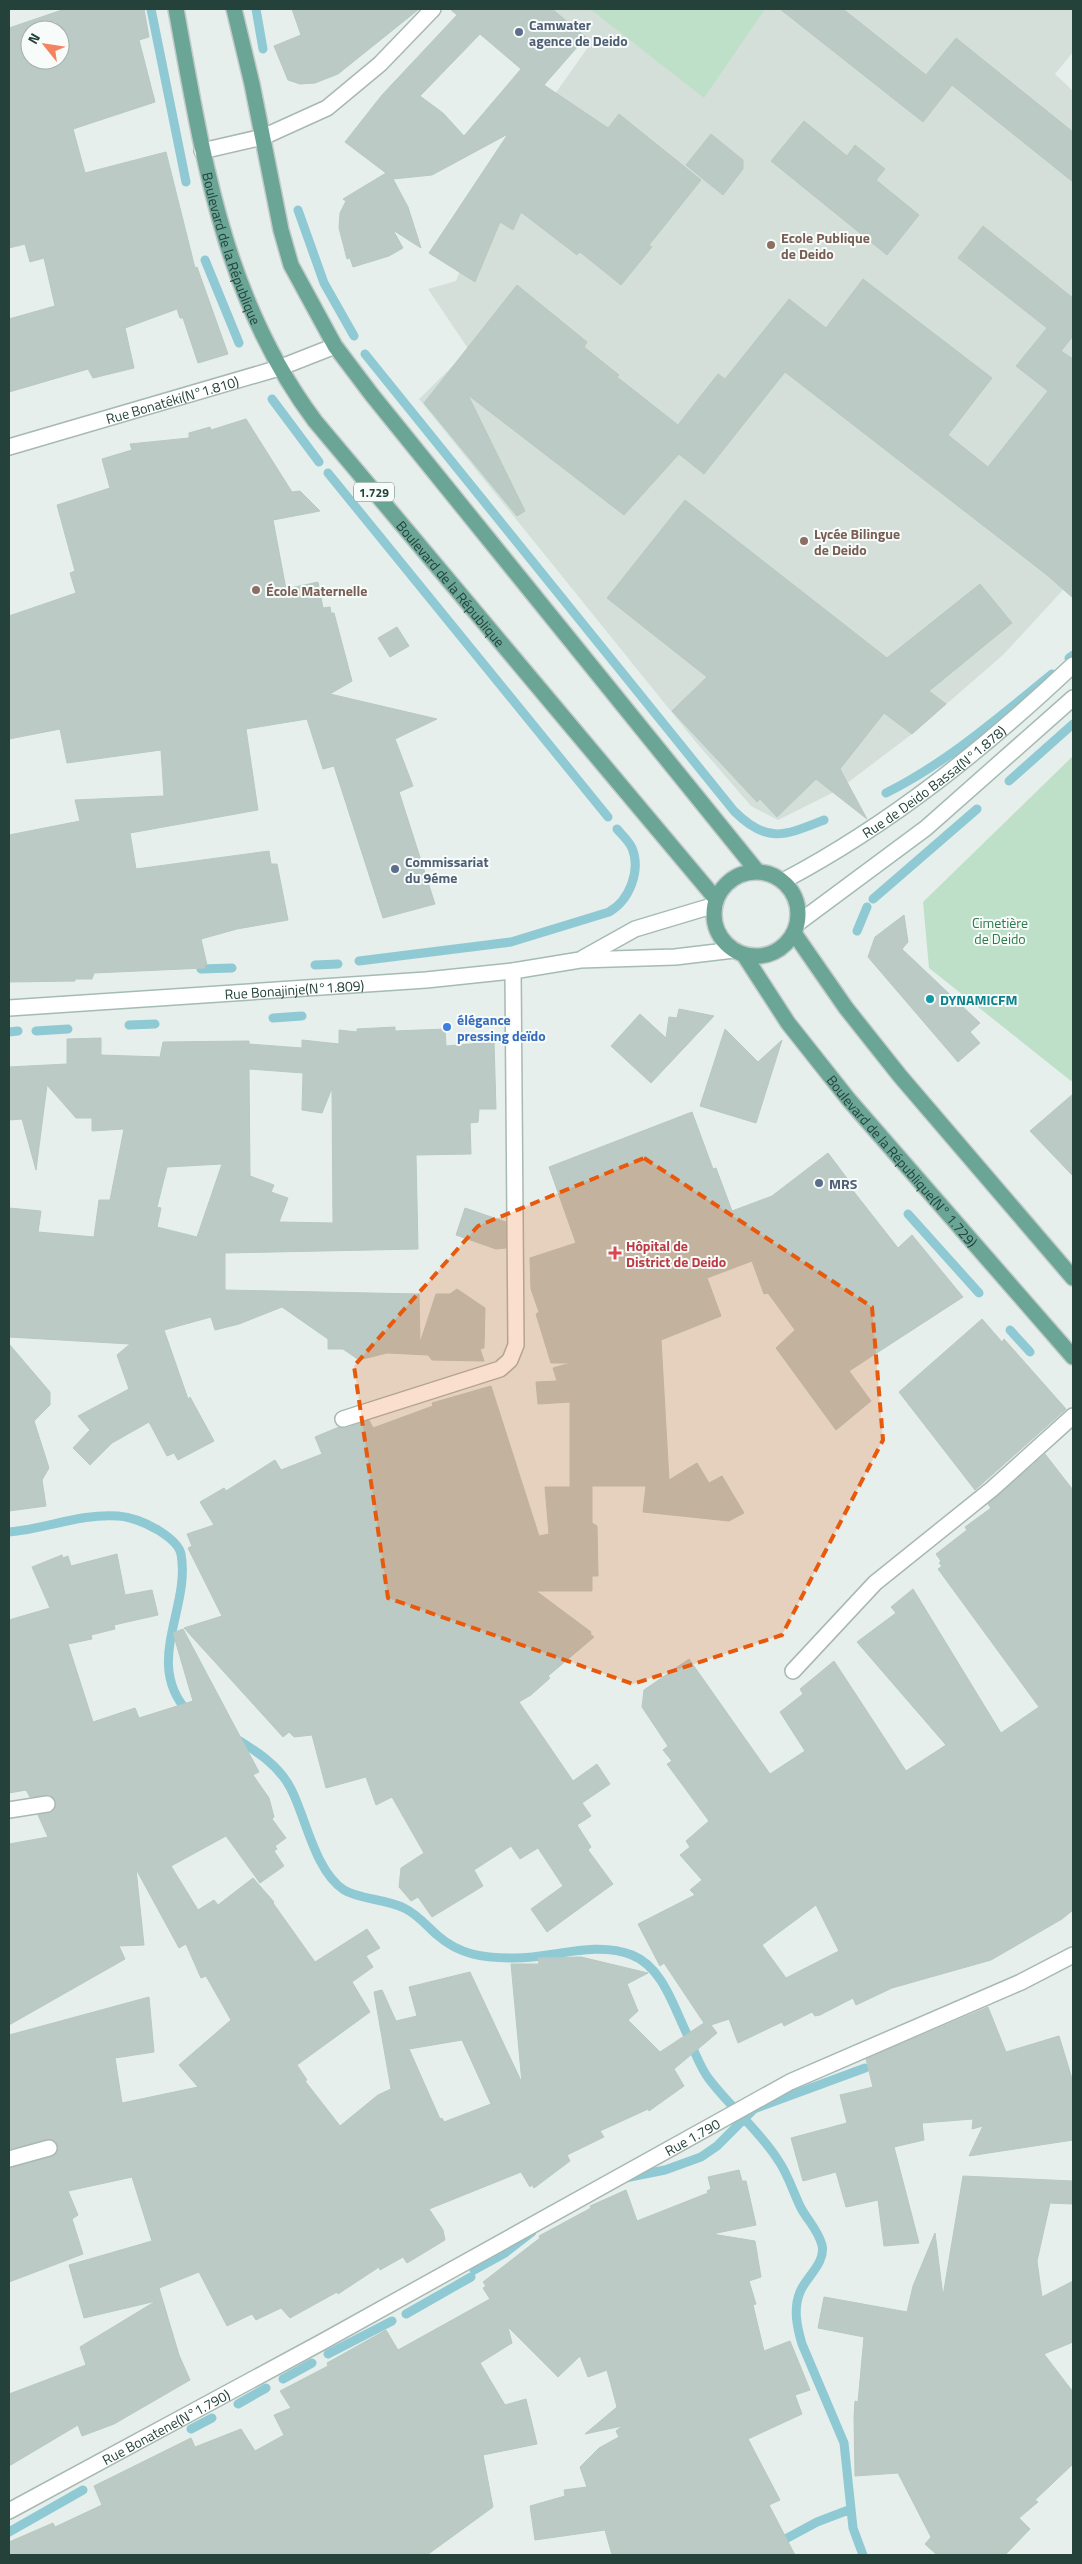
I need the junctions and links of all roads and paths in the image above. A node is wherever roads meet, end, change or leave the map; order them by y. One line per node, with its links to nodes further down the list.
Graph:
1 (176, 9): 5 (main road, Boulevard de la République / 1.729)
2 (234, 9): 4 (main road)
3 (433, 9): 4 (street)
4 (264, 138): 5 (street); 6 (main road)
5 (202, 151): 7 (main road, Boulevard de la République / 1.729)
6 (335, 346): 7 (street, Rue Bonatéki(N°1.810)); 11 (main road)
7 (279, 368): 8 (street, Rue Bonatéki(N°1.810)); 13 (main road, Boulevard de la République / 1.729)
8 (9, 447)
9 (1073, 665): 12 (street, Rue de Deido Bassa(N°1.878))
10 (1073, 698): 14 (street, Rue de Deido Bassa(N°1.878))
11 (757, 871): 12 (main road); 13 (main road)
12 (783, 881): 14 (main road)
13 (716, 902): 15 (main road); 16 (street, Rue Bonajinje(N°1.809))
14 (796, 928): 15 (main road); 19 (main road)
15 (739, 952): 16 (street, Rue Bonajinje(N°1.809)); 20 (main road, Boulevard de la République(N° 1.729))
16 (580, 960): 17 (street, Rue Bonajinje(N°1.809))
17 (513, 971): 18 (street, Rue Bonajinje(N°1.809)); 22 (street)
18 (9, 1008)
19 (1073, 1278)
20 (1073, 1357)
21 (1073, 1416): 23 (street)
22 (343, 1419)
23 (794, 1671)
24 (47, 1804): 25 (street)
25 (9, 1810)
26 (1073, 1955): 29 (street, Rue 1.790)
27 (49, 2148): 28 (street)
28 (9, 2159)
29 (322, 2342): 30 (street, Rue Bonatene(N°1.790))
30 (9, 2511)

